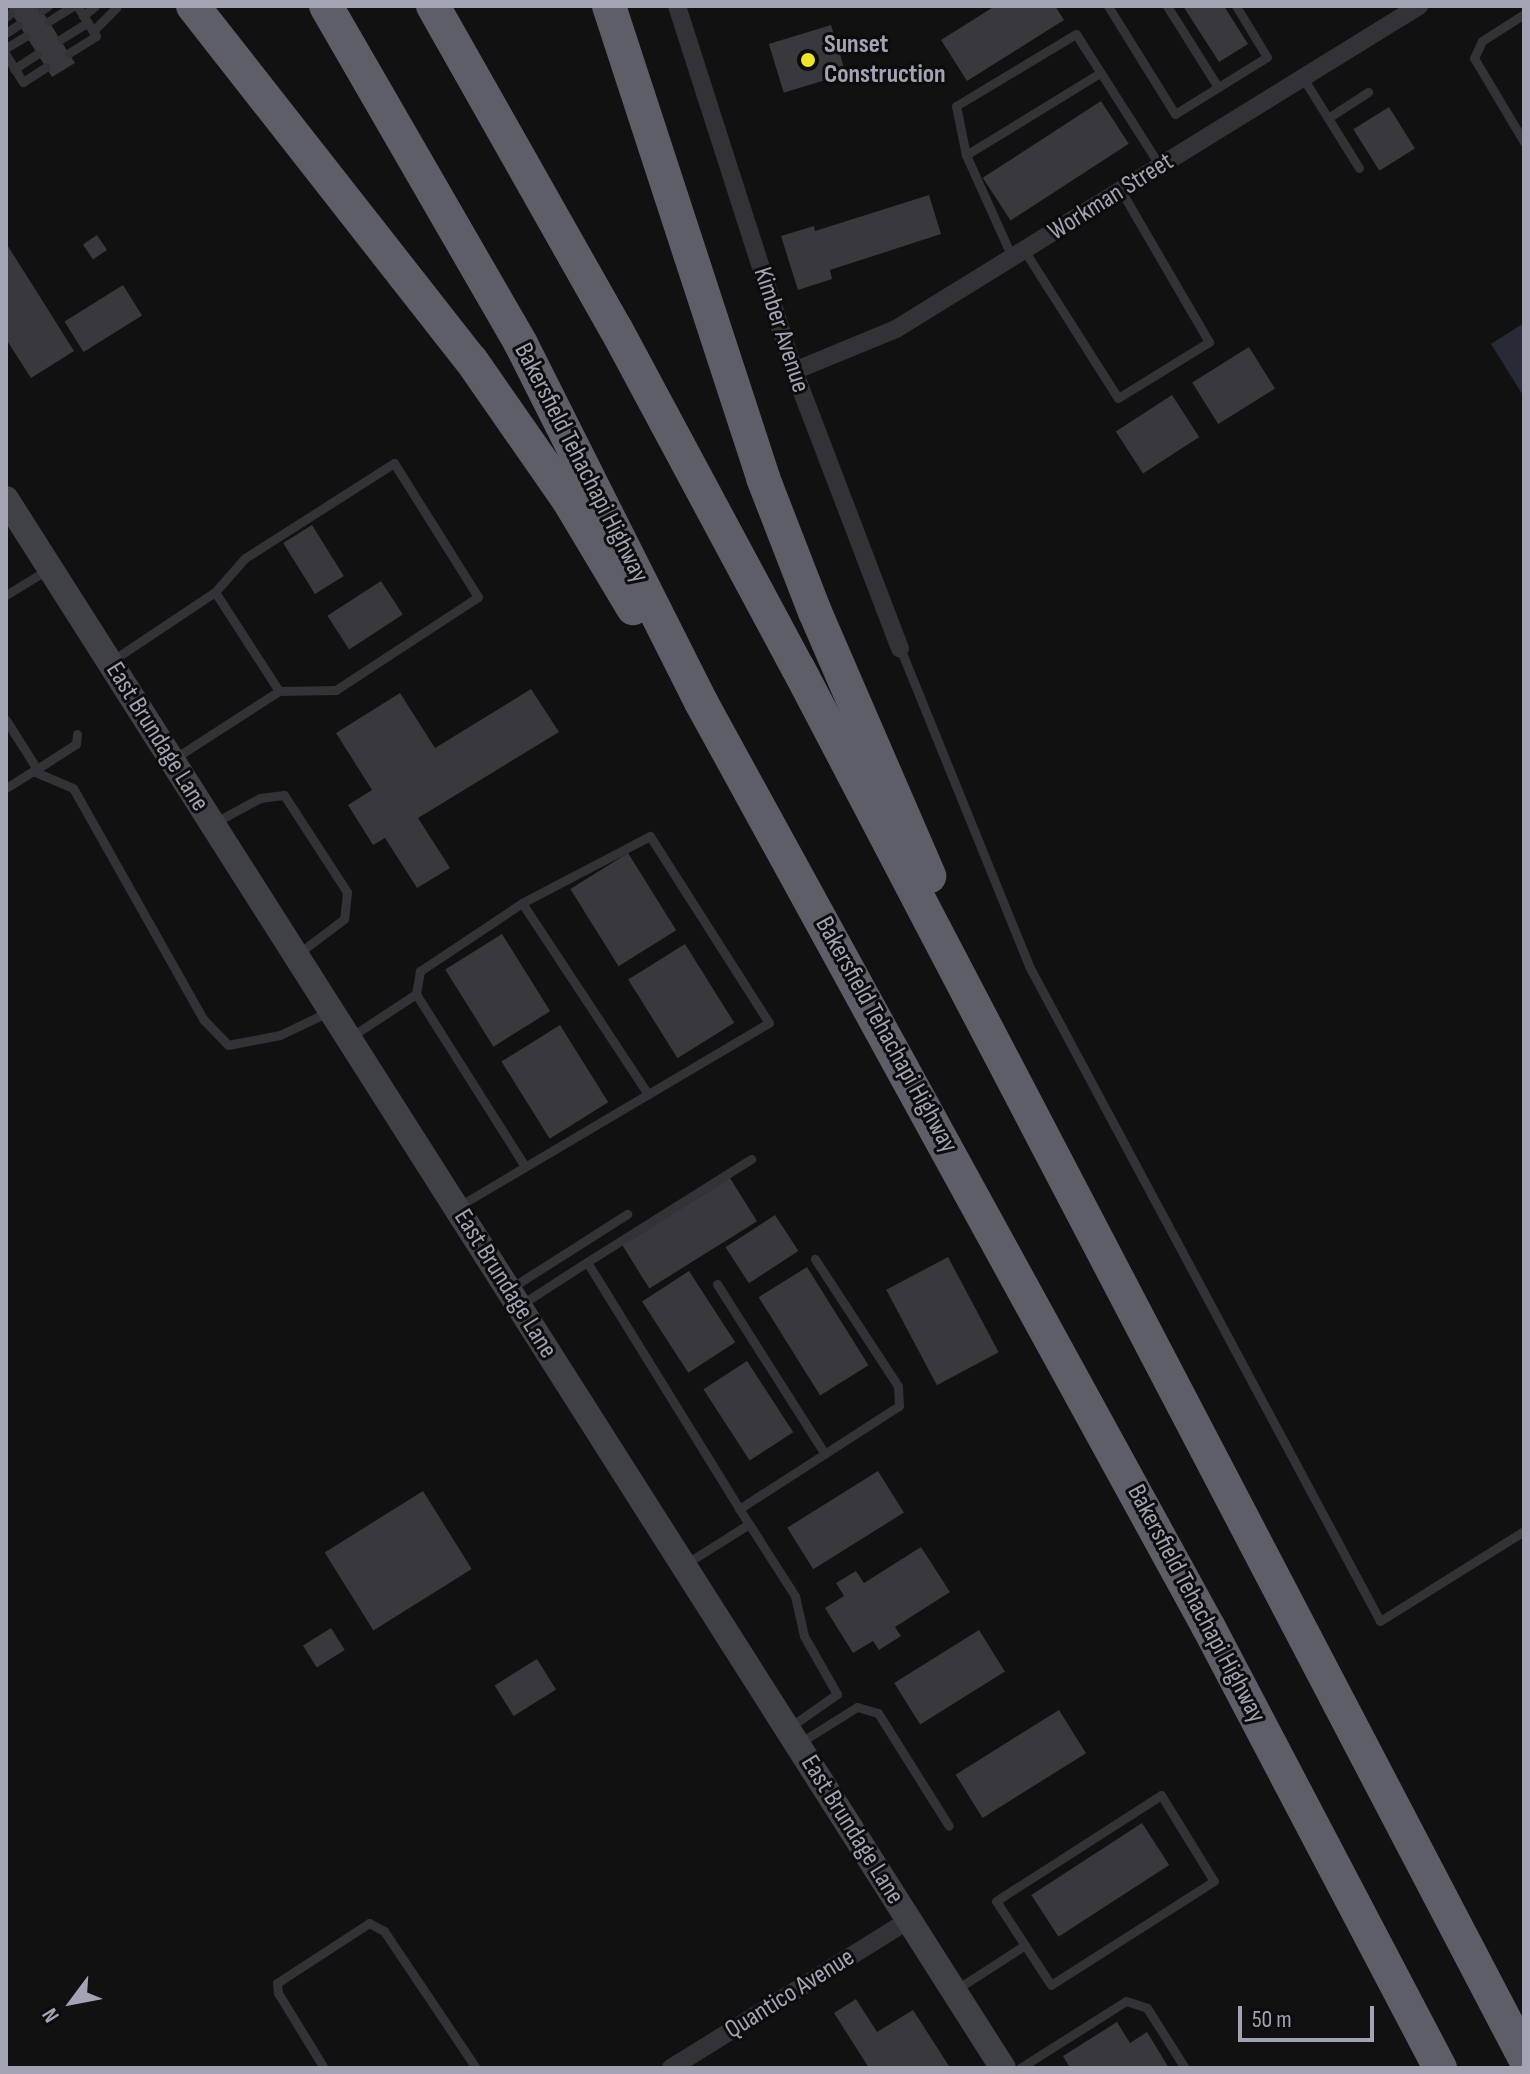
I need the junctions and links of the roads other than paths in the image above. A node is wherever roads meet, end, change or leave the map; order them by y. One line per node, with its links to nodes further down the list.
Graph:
1 (75, 6): 14 (lane); 15 (lane)
2 (95, 6): 15 (lane)
3 (193, 6): 45 (highway)
4 (326, 6): 45 (highway, Bakersfield Tehachapi Highway)
5 (433, 6): 54 (highway)
6 (609, 6): 54 (highway)
7 (677, 6): 37 (street, Kimber Avenue)
8 (1108, 6): 28 (lane)
9 (1167, 6): 28 (lane)
10 (1236, 6): 28 (lane)
11 (1419, 6): 27 (street, Workman Street)
12 (116, 8): 15 (lane)
13 (1524, 14): 31 (lane)
14 (49, 21)
15 (88, 23): 19 (lane); 21 (lane)
16 (18, 25): 17 (lane)
17 (6, 33)
18 (26, 36): 20 (lane)
19 (61, 39)
20 (6, 48)
21 (69, 53)
22 (37, 54): 25 (lane)
23 (6, 55): 25 (lane)
24 (46, 67): 25 (lane)
25 (14, 69)
26 (1100, 73): 32 (lane); 32 (lane); 33 (lane)
27 (1303, 78): 30 (lane); 33 (street, Workman Street)
28 (1218, 87)
29 (1368, 92): 30 (lane)
30 (1328, 118): 34 (lane)
31 (1524, 142)
32 (966, 155): 36 (lane)
33 (1160, 166): 35 (street, Workman Street)
34 (1359, 168)
35 (1121, 191): 36 (street, Workman Street); 36 (lane)
36 (1018, 254): 37 (street, Workman Street)
37 (794, 371): 42 (street, Kimber Avenue)
38 (6, 499): 39 (main road, East Brundage Lane)
39 (49, 568): 41 (lane); 43 (main road, East Brundage Lane)
40 (215, 592): 43 (lane); 44 (lane); 44 (lane)
41 (6, 595)
42 (900, 648): 70 (lane)
43 (109, 662): 48 (main road, East Brundage Lane)
44 (279, 691): 48 (lane)
45 (701, 702): 84 (highway, Bakersfield Tehachapi Highway)
46 (6, 720): 49 (lane)
47 (77, 734): 49 (lane)
48 (172, 760): 51 (main road, East Brundage Lane)
49 (35, 770): 50 (lane); 56 (lane)
50 (6, 788)
51 (212, 824): 53 (main road, East Brundage Lane); 53 (lane)
52 (522, 903): 55 (lane); 58 (lane); 58 (lane)
53 (296, 955): 56 (main road, East Brundage Lane)
54 (967, 990): 77 (highway)
55 (416, 994): 57 (lane); 60 (lane)
56 (331, 1010): 57 (main road, East Brundage Lane)
57 (349, 1038): 61 (main road, East Brundage Lane)
58 (648, 1094): 60 (lane)
59 (751, 1159): 64 (lane)
60 (524, 1165): 61 (lane)
61 (456, 1208): 66 (main road, East Brundage Lane)
62 (627, 1214): 66 (lane)
63 (815, 1259): 67 (lane)
64 (587, 1262): 66 (lane); 68 (lane)
65 (717, 1284): 67 (lane)
66 (514, 1298): 71 (main road, East Brundage Lane)
67 (825, 1454): 68 (lane)
68 (739, 1509): 69 (lane)
69 (749, 1524): 71 (lane); 72 (lane)
70 (1524, 1531)
71 (684, 1565): 72 (main road, East Brundage Lane)
72 (793, 1736): 73 (lane); 74 (main road, East Brundage Lane)
73 (949, 1826)
74 (909, 1920): 76 (main road, East Brundage Lane); 80 (street, Quantico Avenue)
75 (1025, 1945): 75 (lane); 76 (lane)
76 (954, 1991): 81 (main road, East Brundage Lane)
77 (1524, 2057)
78 (324, 2068): 79 (lane)
79 (476, 2068)
80 (671, 2068)
81 (1003, 2068)
82 (1020, 2068): 83 (lane)
83 (1185, 2068)
84 (1440, 2068)

